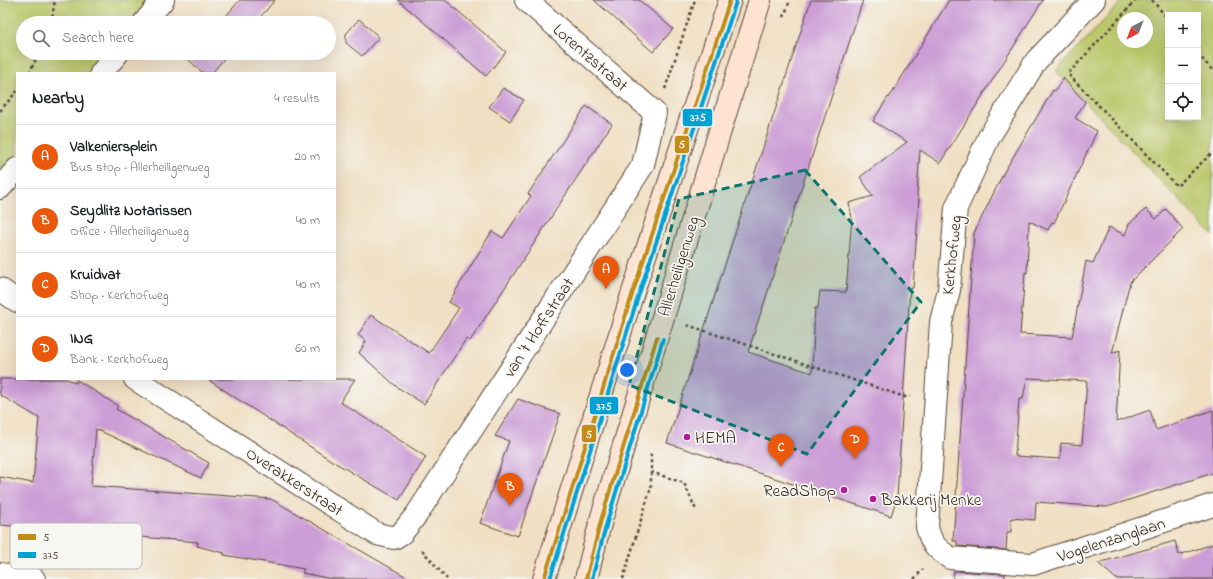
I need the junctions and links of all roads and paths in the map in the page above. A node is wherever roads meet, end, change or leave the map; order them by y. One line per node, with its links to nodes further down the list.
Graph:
1 (56, 0): 11 (path)
2 (163, 0): 12 (street)
3 (526, 0): 21 (street, Lorentzstraat)
4 (695, 0): 21 (path)
5 (730, 0): 38 (main road, Allerheiligenweg)
6 (760, 0): 39 (main road, Allerheiligenweg)
7 (1094, 0): 29 (street, Kerkhofweg)
8 (1136, 0): 22 (path)
9 (1152, 0): 10 (path)
10 (1165, 15)
11 (53, 16)
12 (150, 16)
13 (1201, 57): 16 (path)
14 (36, 60): 17 (path)
15 (112, 60): 18 (street)
16 (1213, 71)
17 (30, 72)
18 (102, 72)
19 (16, 92): 20 (path)
20 (0, 112)
21 (655, 113): 33 (street, van 't Hoffstraat)
22 (1213, 152)
23 (16, 170): 24 (street)
24 (0, 188)
25 (0, 289): 26 (street)
26 (16, 300)
27 (685, 324): 29 (path)
28 (137, 380): 33 (street, Overakkerstraat)
29 (936, 393): 34 (street, Kerkhofweg)
30 (651, 472): 32 (path)
31 (1213, 505): 34 (street, Vogelenzanglaan)
32 (696, 510)
33 (402, 533): 37 (path)
34 (939, 550)
35 (0, 574): 36 (street)
36 (34, 579)
37 (447, 579)
38 (544, 579)
39 (586, 579)

